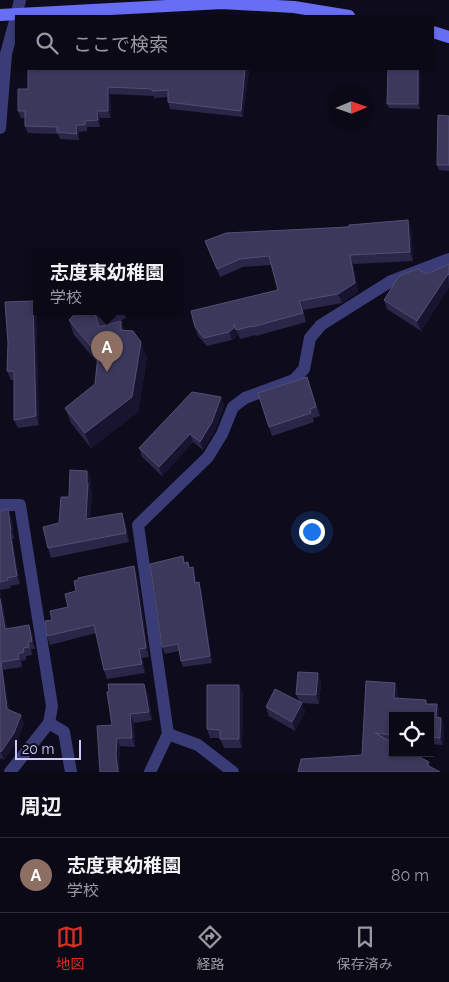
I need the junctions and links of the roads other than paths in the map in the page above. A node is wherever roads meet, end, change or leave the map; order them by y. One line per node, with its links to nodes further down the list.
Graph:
1 (20, 0): 3 (street)
2 (0, 15): 3 (main road)
3 (17, 15): 4 (main road)
4 (343, 15)
5 (15, 22): 8 (street)
6 (434, 32): 7 (main road)
7 (449, 37)
8 (0, 128)
9 (449, 260): 12 (street)
10 (0, 505): 11 (street)
11 (48, 723): 13 (street); 14 (street)
12 (168, 734): 15 (street); 16 (street)
13 (10, 772)
14 (71, 772)
15 (150, 772)
16 (233, 772)

